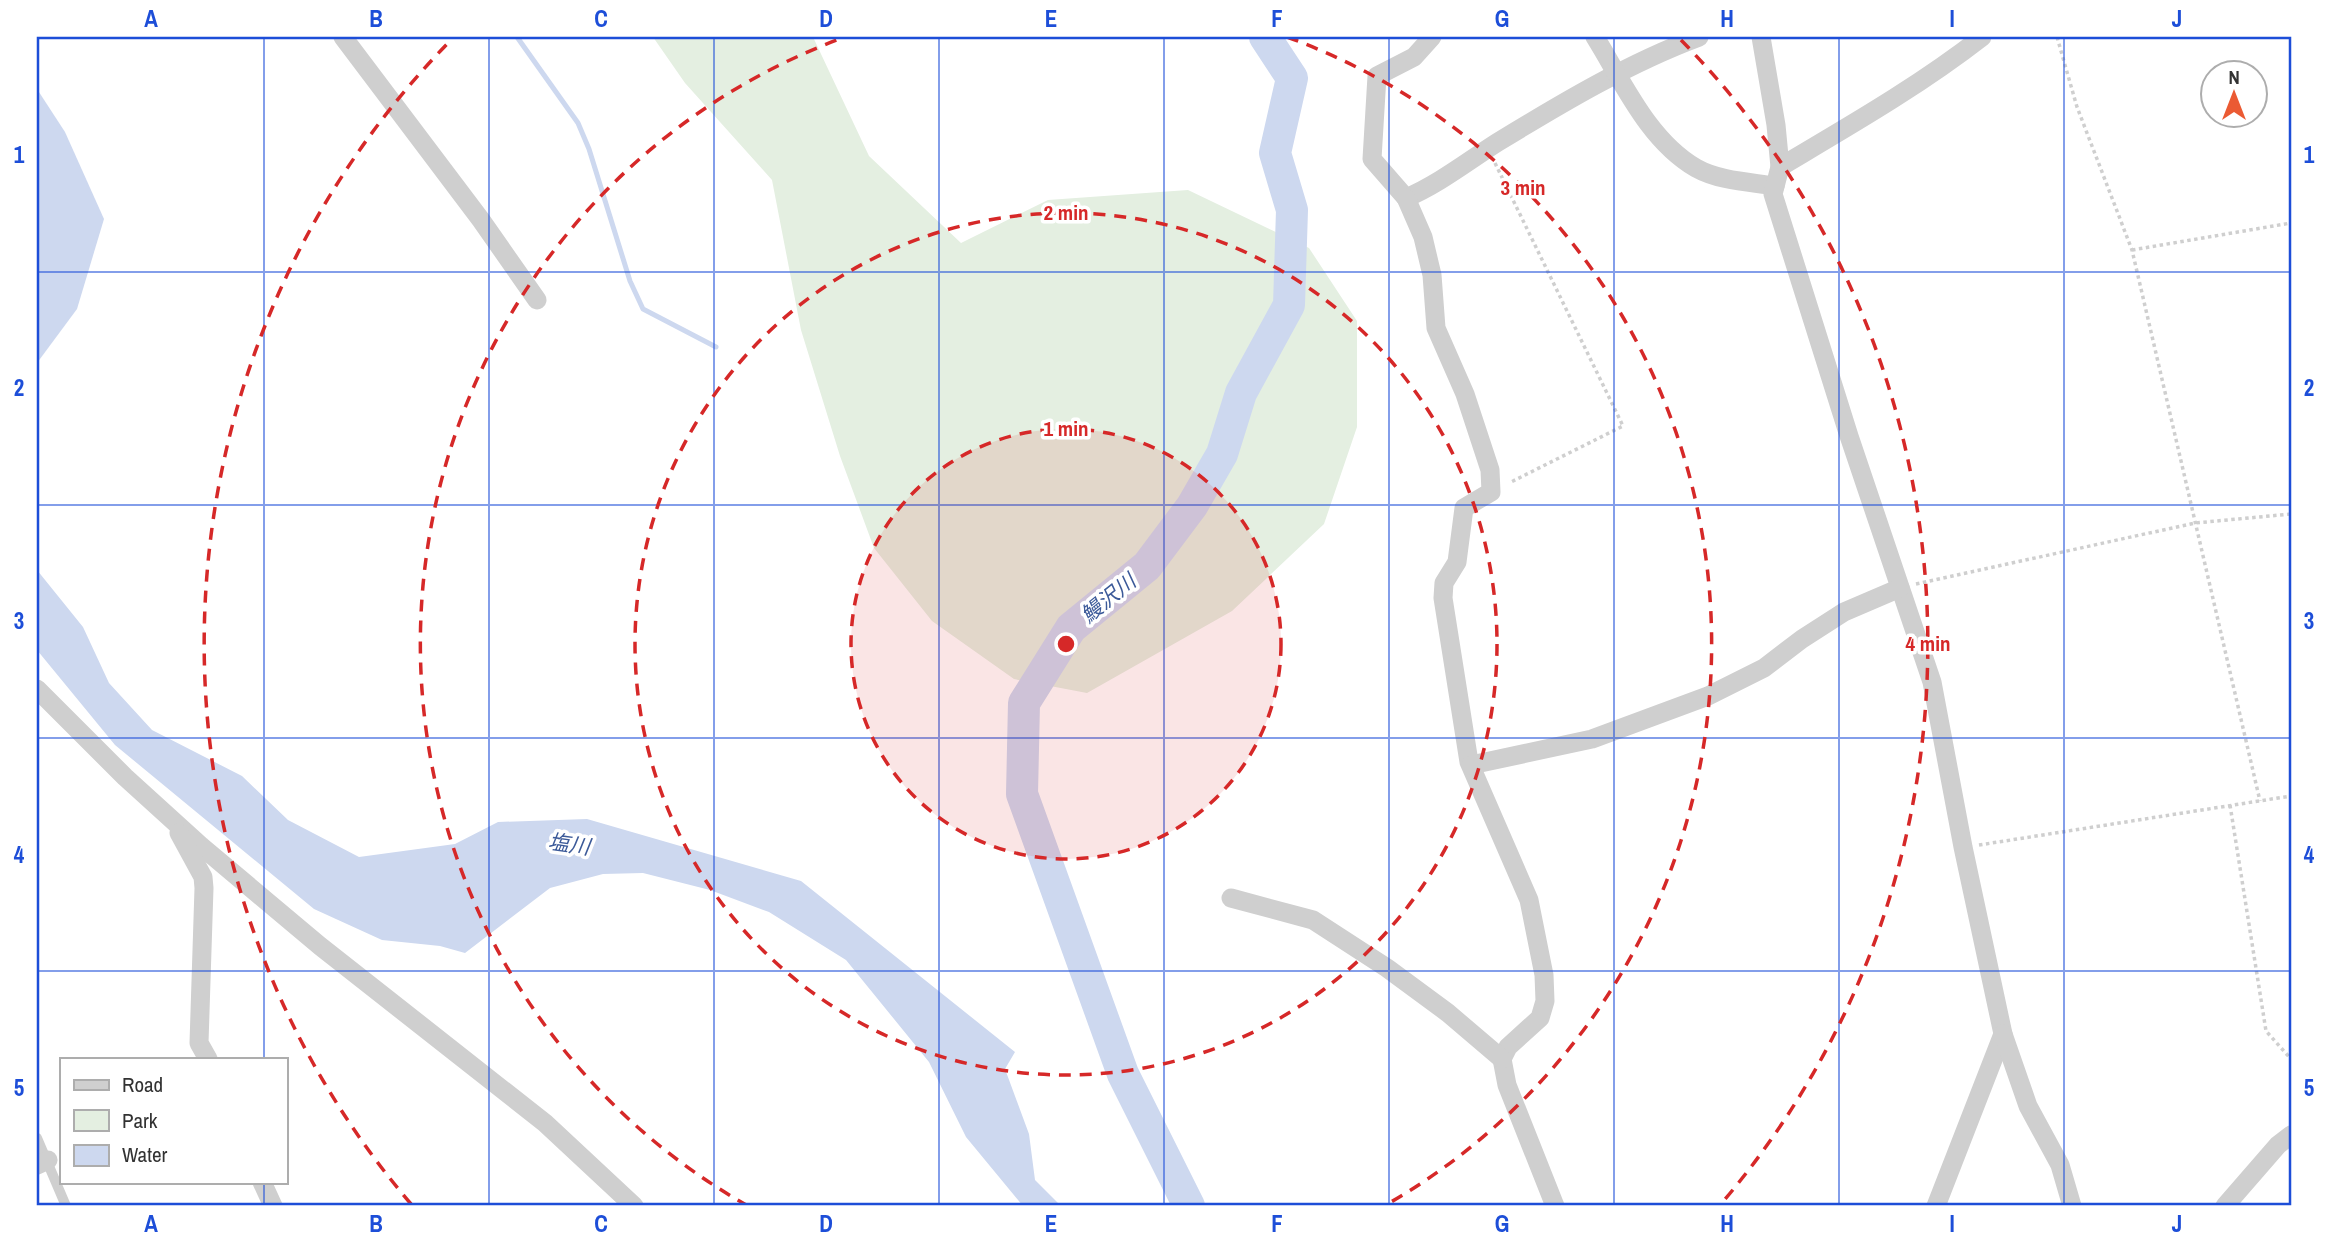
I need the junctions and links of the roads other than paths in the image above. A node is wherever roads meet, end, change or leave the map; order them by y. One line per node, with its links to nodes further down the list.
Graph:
1 (343, 37): 10 (street)
2 (1432, 37): 9 (street)
3 (1595, 37): 7 (street)
4 (1699, 37): 7 (street)
5 (1761, 37): 8 (street)
6 (1982, 37): 8 (street)
7 (1619, 74): 8 (street); 9 (street)
8 (1777, 176): 11 (street)
9 (1406, 198): 13 (street)
10 (537, 300)
11 (1900, 588): 13 (street); 16 (street)
12 (37, 689): 14 (street)
13 (1471, 765): 18 (street)
14 (172, 820): 17 (street); 25 (street)
15 (1231, 898): 18 (street)
16 (2003, 1034): 27 (street); 28 (street)
17 (207, 1058)
18 (1502, 1059): 26 (street)
19 (2291, 1135): 29 (street)
20 (37, 1138): 21 (lane)
21 (43, 1163): 23 (lane)
22 (263, 1184): 24 (street)
23 (66, 1206)
24 (273, 1206)
25 (634, 1206)
26 (1556, 1206)
27 (1936, 1206)
28 (2072, 1206)
29 (2225, 1206)

